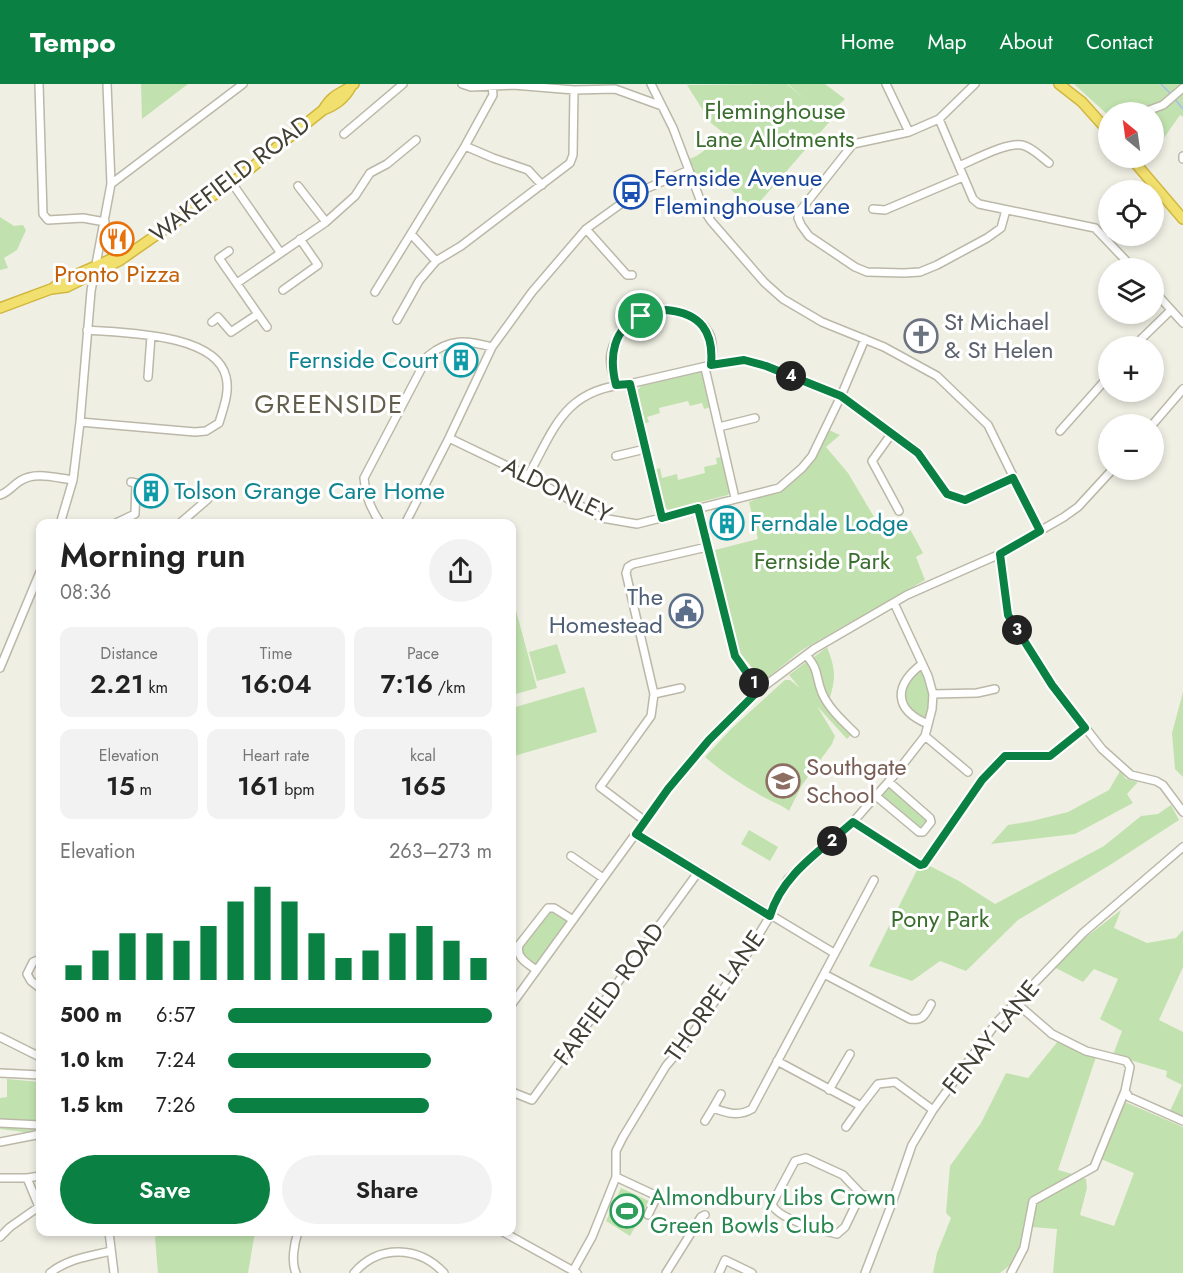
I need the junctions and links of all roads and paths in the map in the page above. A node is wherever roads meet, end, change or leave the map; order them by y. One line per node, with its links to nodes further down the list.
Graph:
1 (39, 84): 35 (street)
2 (107, 84): 29 (street)
3 (243, 84): 29 (street)
4 (403, 84): 20 (street)
5 (462, 84): 11 (street)
6 (651, 84): 16 (street)
7 (886, 84): 19 (street)
8 (975, 84): 17 (street)
9 (1059, 84): 18 (highway)
10 (351, 85): 28 (highway, WAKEFIELD ROAD)
11 (492, 86): 12 (street); 22 (street)
12 (542, 86): 14 (street)
13 (1183, 88): 15 (street)
14 (574, 90): 16 (street); 30 (street)
15 (1164, 104)
16 (662, 106): 26 (street)
17 (939, 119): 19 (street); 24 (street)
18 (1098, 120)
19 (909, 132): 33 (street)
20 (344, 134)
21 (405, 136): 36 (street)
22 (465, 146): 30 (street); 38 (street)
23 (1049, 163): 24 (street)
24 (959, 166): 27 (street)
25 (1140, 168): 34 (highway)
26 (689, 170): 37 (street); 60 (street)
27 (963, 177): 32 (street); 33 (street)
28 (232, 183): 41 (street); 44 (highway, WAKEFIELD ROAD)
29 (111, 184): 35 (street)
30 (542, 184): 43 (street)
31 (298, 186): 36 (street)
32 (873, 209)
33 (1006, 210): 42 (street)
34 (1183, 219)
35 (105, 222): 44 (street)
36 (326, 222): 39 (street)
37 (586, 230): 45 (street); 61 (street)
38 (411, 234): 43 (street); 48 (street)
39 (300, 239): 41 (street); 47 (street)
40 (228, 251): 46 (street)
41 (280, 252): 46 (street)
42 (1124, 258)
43 (436, 261): 53 (street)
44 (95, 270): 50 (highway, WAKEFIELD ROAD); 57 (street)
45 (632, 275)
46 (237, 283): 52 (street)
47 (283, 290)
48 (375, 292)
49 (1164, 302): 51 (street)
50 (0, 308)
51 (1171, 310): 55 (street); 59 (street)
52 (258, 314): 54 (street); 56 (street)
53 (397, 320)
54 (212, 322)
55 (1183, 323)
56 (267, 327)
57 (87, 330): 58 (street); 71 (street)
58 (151, 336): 63 (street); 71 (street)
59 (1144, 336)
60 (865, 339): 68 (street, ALDONLEY); 79 (street)
61 (492, 347): 75 (street); 92 (street)
62 (708, 366): 64 (street); 65 (street); 68 (street); 72 (street)
63 (148, 377)
64 (630, 384): 65 (street); 76 (street)
65 (616, 385): 78 (street)
66 (1098, 388): 73 (street)
67 (1183, 389): 69 (street)
68 (841, 396): 74 (street); 85 (street, ALDONLEY)
69 (1162, 414)
70 (755, 418): 72 (street)
71 (80, 422): 80 (street)
72 (719, 427): 85 (street)
73 (1060, 431)
74 (892, 433): 79 (street); 87 (street)
75 (449, 438): 78 (street, ALDONLEY); 93 (street)
76 (645, 449): 77 (street); 88 (street)
77 (616, 456)
78 (528, 476): 88 (street, ALDONLEY)
79 (1013, 478): 94 (street)
80 (73, 480): 84 (street); 89 (street)
81 (1103, 480): 94 (street)
82 (131, 482): 90 (street)
83 (209, 491): 91 (street)
84 (0, 495)
85 (735, 498): 86 (street, ALDONLEY)
86 (698, 508): 88 (street, ALDONLEY); 95 (street)
87 (899, 511)
88 (662, 518)
89 (61, 519)
90 (124, 519)
91 (185, 519)
92 (378, 519)
93 (408, 519)
94 (1040, 531): 96 (street)
95 (707, 547): 105 (street); 106 (street)
96 (1000, 554): 98 (street); 109 (street)
97 (36, 581): 99 (street)
98 (894, 603): 100 (street); 101 (street, THORPE LANE)
99 (4, 652): 102 (street)
100 (806, 655): 105 (street); 110 (street)
101 (922, 664): 107 (street, THORPE LANE); 108 (street)
102 (0, 668)
103 (681, 688): 106 (street)
104 (994, 689): 107 (street)
105 (759, 690): 116 (street)
106 (654, 694): 116 (street)
107 (933, 694): 108 (street, THORPE LANE)
108 (928, 724): 111 (street, THORPE LANE)
109 (1085, 728): 115 (street); 117 (street)
110 (855, 733)
111 (925, 736): 112 (street); 113 (street, THORPE LANE)
112 (968, 772)
113 (889, 782): 114 (street, THORPE LANE); 114 (street)
114 (876, 796): 117 (street, THORPE LANE)
115 (1183, 812)
116 (645, 821): 118 (street)
117 (853, 822): 124 (street, THORPE LANE)
118 (636, 834): 121 (street); 122 (street)
119 (1183, 847): 132 (street, FENAY LANE)
120 (572, 856): 122 (street)
121 (699, 871): 124 (street); 142 (street, FARFIELD ROAD)
122 (603, 879): 125 (street)
123 (874, 880): 126 (street)
124 (770, 916): 126 (street); 155 (street, THORPE LANE)
125 (573, 920): 128 (street); 128 (street)
126 (834, 953): 129 (street)
127 (36, 961): 130 (street)
128 (536, 970): 131 (street)
129 (824, 974): 133 (street); 137 (street)
130 (36, 985)
131 (516, 998)
132 (1015, 1002): 141 (street); 146 (street, FENAY LANE)
133 (931, 1004)
134 (0, 1037): 136 (street)
135 (850, 1054): 140 (street)
136 (36, 1055)
137 (777, 1061): 140 (street); 145 (street)
138 (0, 1073): 139 (street)
139 (36, 1076)
140 (829, 1090): 144 (street)
141 (1125, 1091): 148 (street); 179 (street)
142 (516, 1094)
143 (721, 1094): 145 (street)
144 (861, 1106): 146 (street); 151 (street)
145 (713, 1108): 147 (street)
146 (933, 1110): 160 (street, FENAY LANE)
147 (705, 1121)
148 (1183, 1121)
149 (0, 1123): 150 (street)
150 (36, 1125)
151 (846, 1127)
152 (36, 1136): 153 (street)
153 (0, 1142)
154 (36, 1177): 157 (street)
155 (616, 1177): 162 (street); 169 (street, THORPE LANE)
156 (0, 1178): 157 (street)
157 (27, 1178): 159 (street)
158 (861, 1194): 158 (street); 160 (street)
159 (36, 1198)
160 (892, 1203): 178 (street, FENAY LANE)
161 (36, 1210): 167 (street)
162 (648, 1215)
163 (705, 1215): 175 (street)
164 (109, 1236): 168 (street)
165 (297, 1236): 172 (street)
166 (510, 1236): 169 (street)
167 (0, 1237)
168 (111, 1251): 170 (street); 171 (street)
169 (575, 1272)
170 (50, 1273)
171 (114, 1273)
172 (296, 1273)
173 (354, 1273): 174 (street)
174 (444, 1273)
175 (666, 1273)
176 (719, 1273): 177 (street)
177 (753, 1273)
178 (865, 1273)
179 (1011, 1273)

